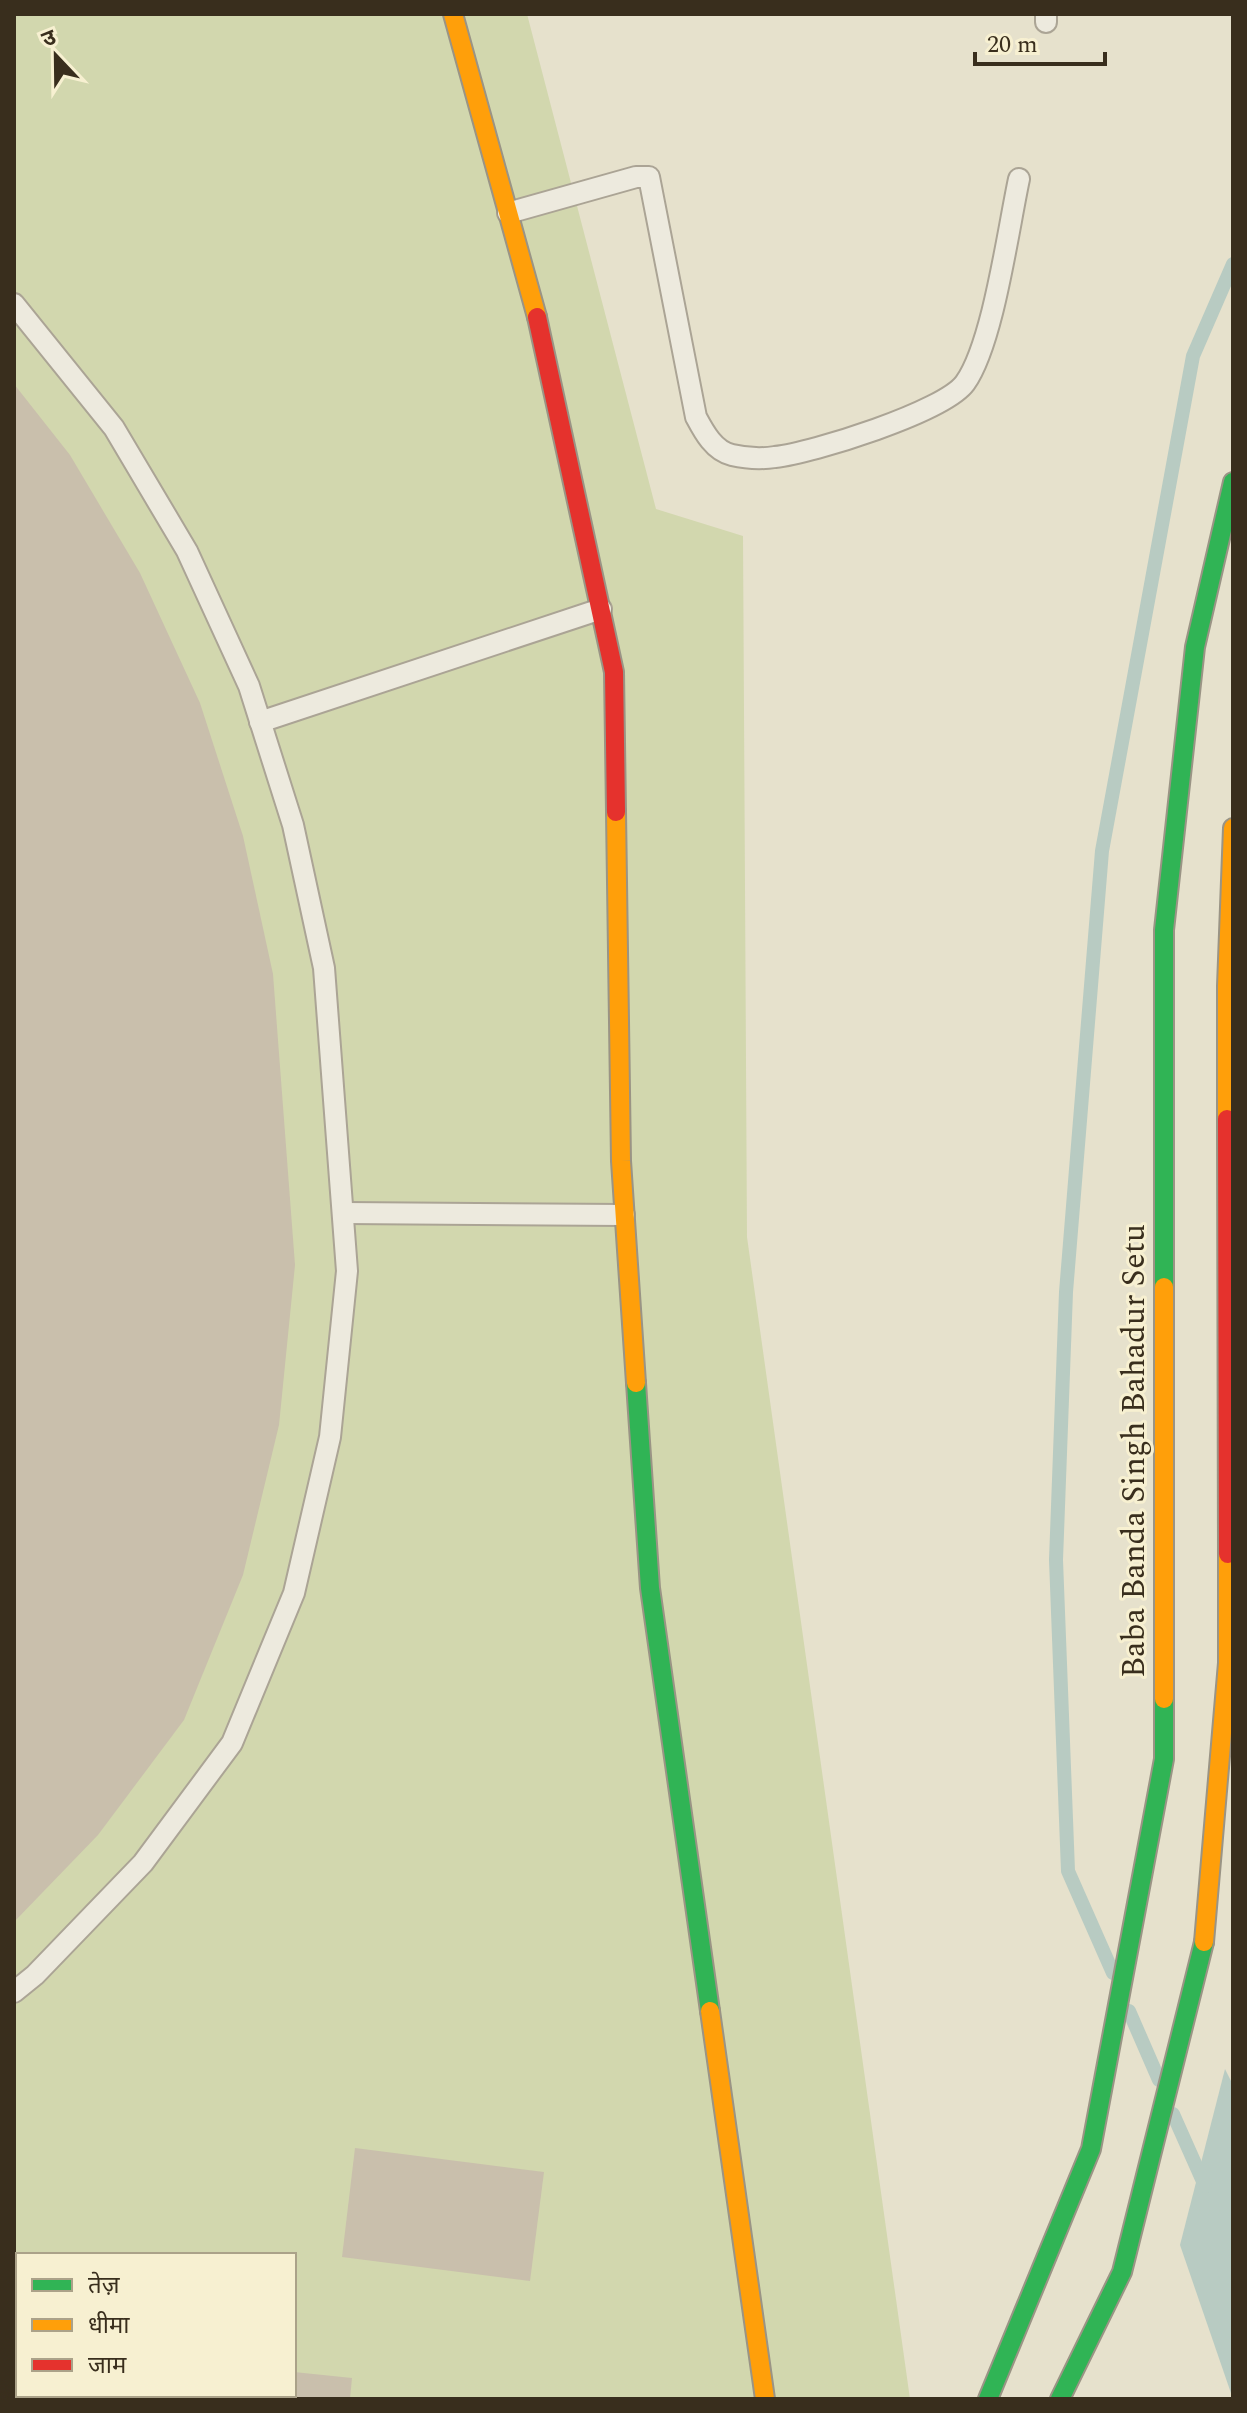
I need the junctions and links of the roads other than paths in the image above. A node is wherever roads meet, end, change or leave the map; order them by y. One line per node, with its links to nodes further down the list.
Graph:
1 (453, 14): 3 (main road)
2 (1019, 179): 3 (lane)
3 (508, 213): 6 (main road)
4 (14, 304): 7 (lane)
5 (1233, 482): 13 (main road, Baba Banda Singh Bahadur Setu)
6 (601, 609): 7 (lane); 10 (main road)
7 (260, 722): 9 (lane)
8 (1233, 828): 14 (main road)
9 (344, 1213): 10 (lane); 11 (lane)
10 (624, 1215): 12 (main road)
11 (14, 1992)
12 (765, 2399)
13 (988, 2399)
14 (1060, 2399)

